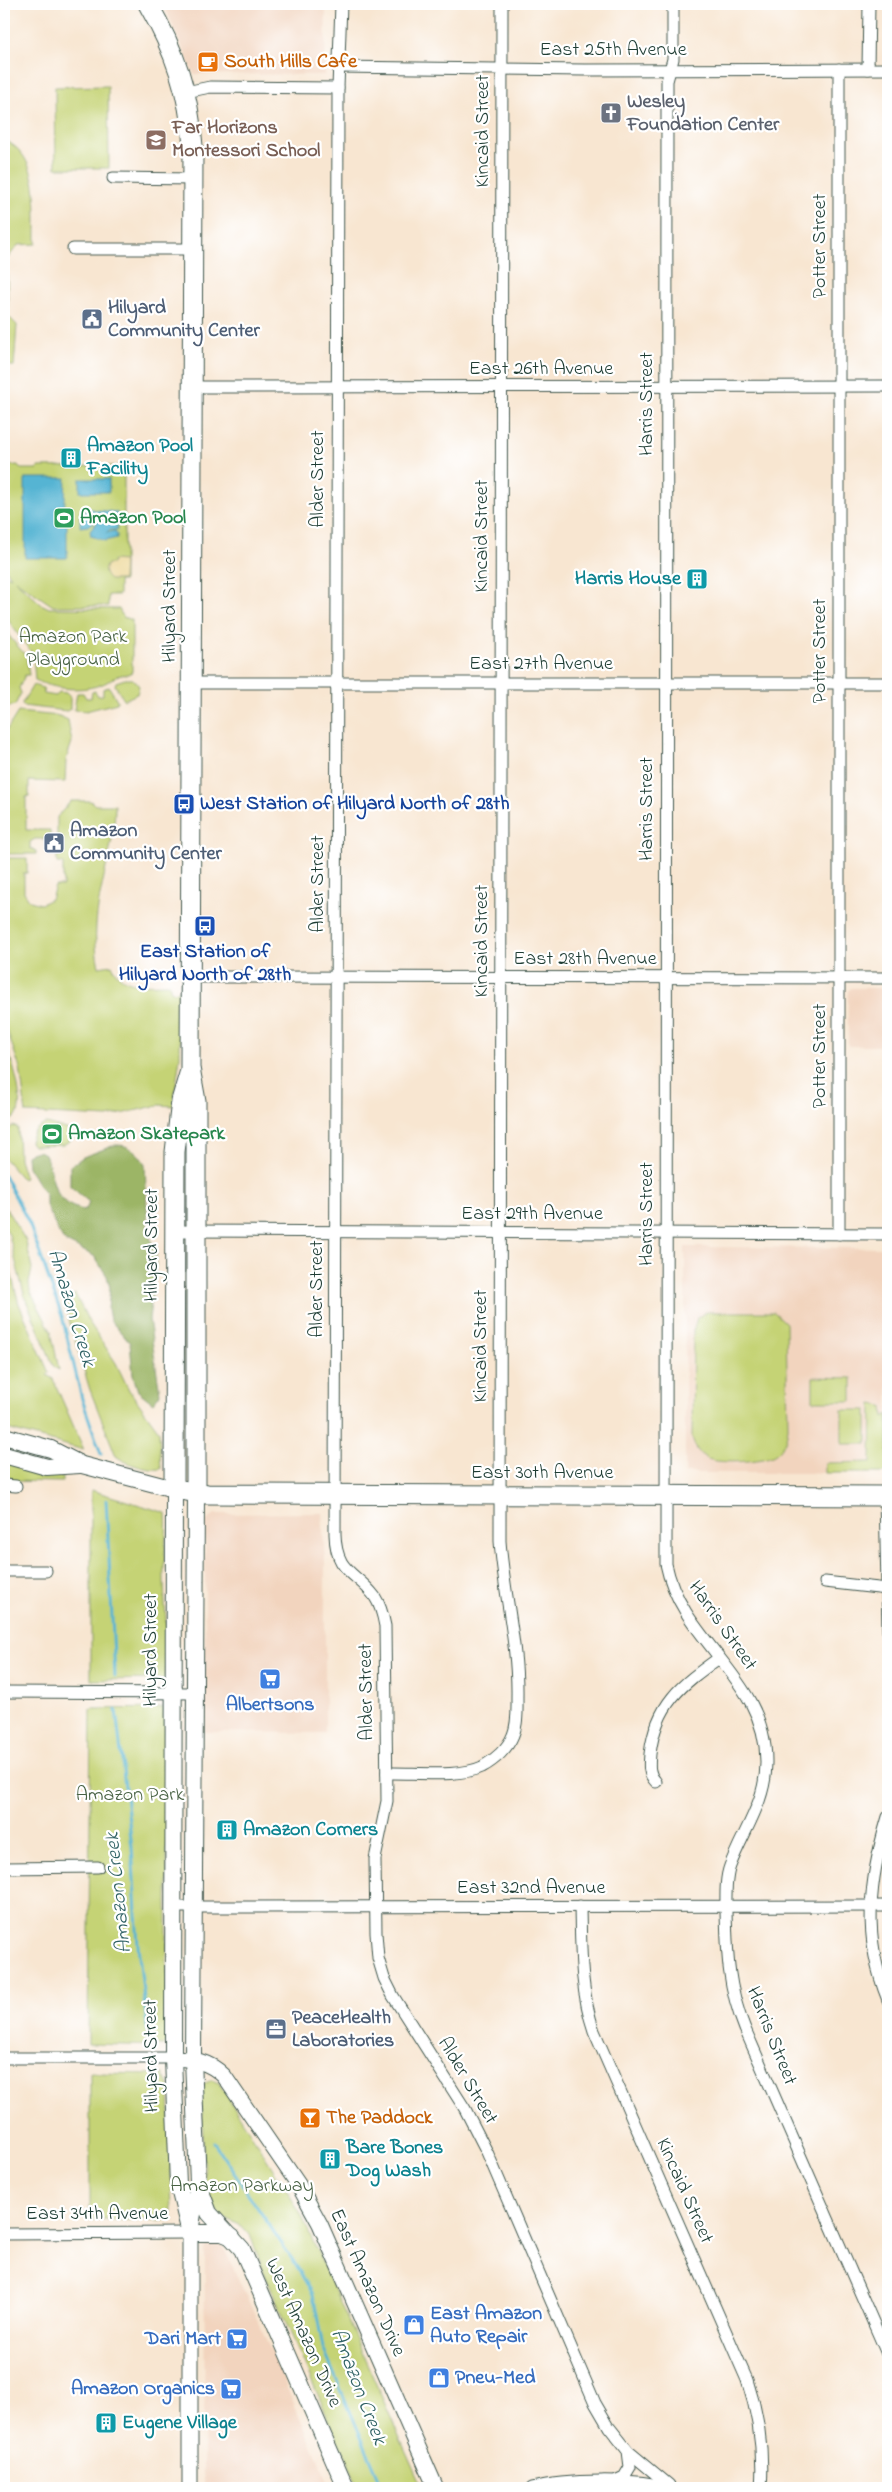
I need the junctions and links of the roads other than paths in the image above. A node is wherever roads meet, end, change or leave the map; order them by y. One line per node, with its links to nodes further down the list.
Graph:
1 (148, 4): 13 (main road, Hilyard Street)
2 (340, 4): 6 (street, Alder Street)
3 (502, 4): 7 (street, Kincaid Street)
4 (673, 4): 11 (street, Harris Street)
5 (869, 4): 9 (street)
6 (338, 67): 7 (street, East 25th Avenue); 12 (street, Alder Street)
7 (502, 68): 11 (street, East 25th Avenue); 21 (street, Kincaid Street)
8 (839, 69): 9 (street, East 25th Avenue); 11 (street, East 25th Avenue); 18 (street, Potter Street)
9 (868, 69): 10 (street, East 25th Avenue)
10 (888, 69)
11 (670, 70): 23 (street, Harris Street)
12 (338, 88): 13 (street); 22 (street, Alder Street)
13 (186, 92): 15 (main road, Hilyard Street)
14 (113, 178): 15 (street)
15 (194, 180): 17 (main road, Hilyard Street)
16 (73, 249): 17 (street)
17 (193, 249): 20 (main road, Hilyard Street)
18 (840, 386): 19 (street, East 26th Avenue); 23 (street, East 26th Avenue); 28 (street, Potter Street)
19 (888, 386)
20 (193, 387): 22 (street, East 26th Avenue); 24 (main road, Hilyard Street)
21 (500, 387): 22 (street, East 26th Avenue); 23 (street, East 26th Avenue); 26 (street, Kincaid Street)
22 (337, 388): 25 (street, Alder Street)
23 (666, 388): 27 (street, Harris Street)
24 (193, 683): 25 (street, East 27th Avenue); 30 (main road, Hilyard Street)
25 (337, 683): 26 (street, East 27th Avenue); 31 (street, Alder Street)
26 (501, 683): 27 (street, East 27th Avenue); 32 (street, Kincaid Street)
27 (666, 683): 28 (street, East 27th Avenue); 33 (street, Harris Street)
28 (839, 683): 29 (street, East 27th Avenue); 34 (street, Potter Street)
29 (888, 683)
30 (192, 977): 31 (street, East 28th Avenue); 36 (main road, Hilyard Street)
31 (337, 977): 32 (street, East 28th Avenue); 39 (street, Alder Street)
32 (500, 978): 33 (street, East 28th Avenue); 40 (street, Kincaid Street)
33 (666, 978): 34 (street, East 28th Avenue); 41 (street, Harris Street)
34 (839, 978): 35 (street, East 28th Avenue); 42 (street, Potter Street)
35 (888, 978)
36 (190, 1068): 37 (main road, Hilyard Street); 38 (main road, Hilyard Street)
37 (175, 1231): 38 (street, East 29th Avenue); 49 (main road, Hilyard Street)
38 (196, 1231): 39 (street, East 29th Avenue); 50 (main road, Hilyard Street)
39 (336, 1232): 40 (street, East 29th Avenue); 51 (street, Alder Street)
40 (500, 1232): 41 (street, East 29th Avenue); 52 (street, Kincaid Street)
41 (666, 1233): 42 (street, East 29th Avenue); 53 (street, Harris Street)
42 (839, 1234): 43 (street, East 29th Avenue)
43 (888, 1234)
44 (4, 1436): 46 (main road)
45 (4, 1455): 46 (main road)
46 (82, 1465): 49 (main road)
47 (4, 1485): 48 (street)
48 (16, 1486)
49 (174, 1489): 50 (main road); 62 (main road, Hilyard Street)
50 (196, 1492): 51 (main road, East 30th Avenue); 63 (main road, Hilyard Street)
51 (334, 1495): 52 (main road, East 30th Avenue); 64 (street, Alder Street)
52 (500, 1495): 53 (main road, East 30th Avenue); 64 (street, Kincaid Street)
53 (665, 1496): 54 (main road, East 30th Avenue); 60 (street, Harris Street)
54 (887, 1496): 58 (street)
55 (4, 1571): 56 (street)
56 (46, 1571)
57 (824, 1582): 58 (street)
58 (887, 1589): 59 (street)
59 (888, 1631)
60 (719, 1658): 65 (street); 71 (street, Harris Street)
61 (4, 1692): 62 (street)
62 (173, 1692): 63 (street); 74 (main road, Hilyard Street)
63 (195, 1692): 75 (main road, Hilyard Street)
64 (387, 1773): 69 (street, Alder Street)
65 (656, 1782)
66 (888, 1817): 72 (street)
67 (98, 1867): 68 (street)
68 (4, 1868)
69 (375, 1906): 70 (street, East 32nd Avenue); 75 (street, East 32nd Avenue); 85 (street, Alder Street)
70 (580, 1906): 71 (street, East 32nd Avenue); 93 (street, Kincaid Street)
71 (726, 1906): 72 (street, East 32nd Avenue); 84 (street, Harris Street)
72 (872, 1906): 73 (street, East 32nd Avenue); 76 (street)
73 (888, 1906)
74 (173, 1907): 75 (street, East 32nd Avenue); 78 (main road, Hilyard Street)
75 (193, 1907): 79 (main road, Hilyard Street)
76 (888, 2000)
77 (4, 2058): 78 (street)
78 (173, 2058): 79 (street, East Amazon Drive); 81 (main road, Hilyard Street)
79 (193, 2059): 80 (main road, Hilyard Street); 89 (street, East Amazon Drive)
80 (198, 2183): 81 (main road, Hilyard Street); 83 (main road, West Amazon Drive)
81 (190, 2233): 82 (street, East 34th Avenue); 83 (main road); 87 (street, Hilyard Street)
82 (4, 2234)
83 (232, 2237): 88 (main road, West Amazon Drive)
84 (888, 2356)
85 (628, 2451): 86 (street); 92 (street, Alder Street)
86 (611, 2482): 90 (street); 91 (street)
87 (190, 2488)
88 (346, 2488)
89 (436, 2488)
90 (532, 2488)
91 (670, 2488)
92 (675, 2488)
93 (761, 2488)

